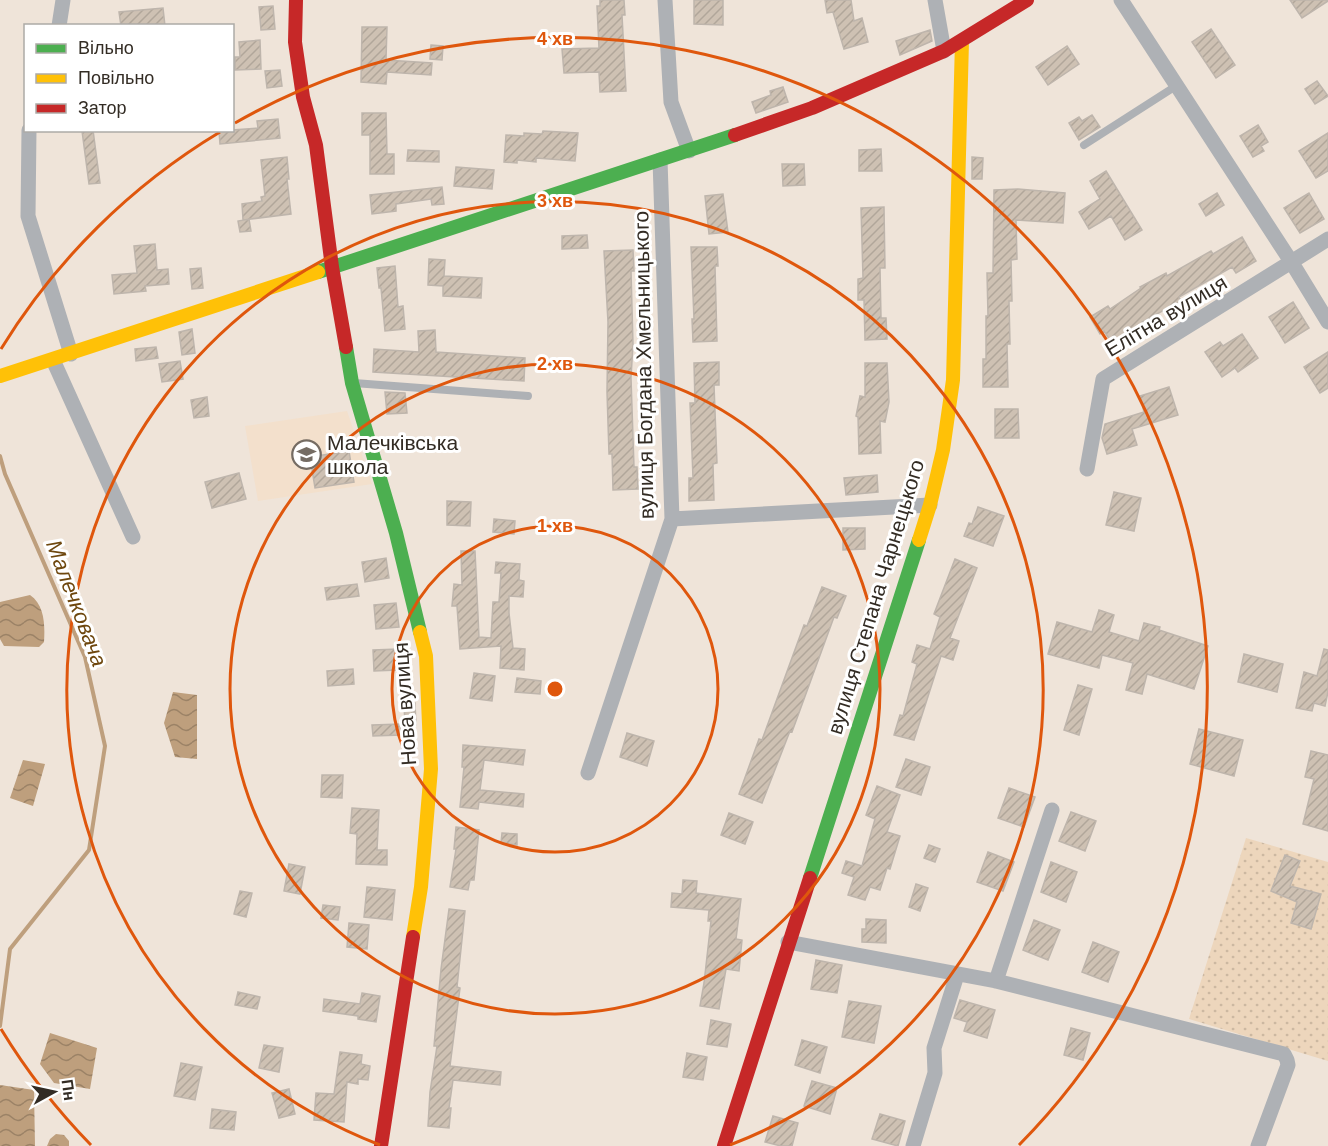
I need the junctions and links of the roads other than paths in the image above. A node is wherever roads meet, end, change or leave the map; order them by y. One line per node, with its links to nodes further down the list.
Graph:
1 (63, 0): 7 (street)
2 (296, 0): 17 (street, Нова вулиця)
3 (665, 0): 13 (street)
4 (935, 0): 9 (street)
5 (1027, 0): 8 (street)
6 (1121, 0): 10 (street)
7 (59, 24)
8 (963, 42): 9 (street); 25 (street, вулиця Степана Чарнецького)
9 (944, 51): 13 (street)
10 (1176, 86): 12 (lane); 16 (street)
11 (29, 132): 19 (street)
12 (1084, 145)
13 (689, 151): 14 (street)
14 (660, 160): 17 (street); 26 (street, вулиця Богдана Хмельницького)
15 (1328, 240): 16 (street, Елітна вулиця)
16 (1293, 262): 18 (street); 24 (street, Елітна вулиця)
17 (332, 267): 19 (street); 22 (street, Нова вулиця)
18 (1328, 322)
19 (71, 354): 20 (street)
20 (53, 360): 21 (street); 27 (street)
21 (0, 376)
22 (352, 383): 23 (lane); 33 (street, Нова вулиця)
23 (528, 396)
24 (1087, 469)
25 (930, 506): 26 (street); 30 (street, вулиця Степана Чарнецького)
26 (672, 519): 28 (street, вулиця Богдана Хмельницького)
27 (133, 537)
28 (588, 773)
29 (1052, 810): 32 (street)
30 (788, 942): 31 (street); 34 (street, вулиця Степана Чарнецького)
31 (957, 975): 32 (street); 35 (street)
32 (996, 981): 36 (street)
33 (381, 1146)
34 (724, 1146)
35 (913, 1146)
36 (1258, 1146)

